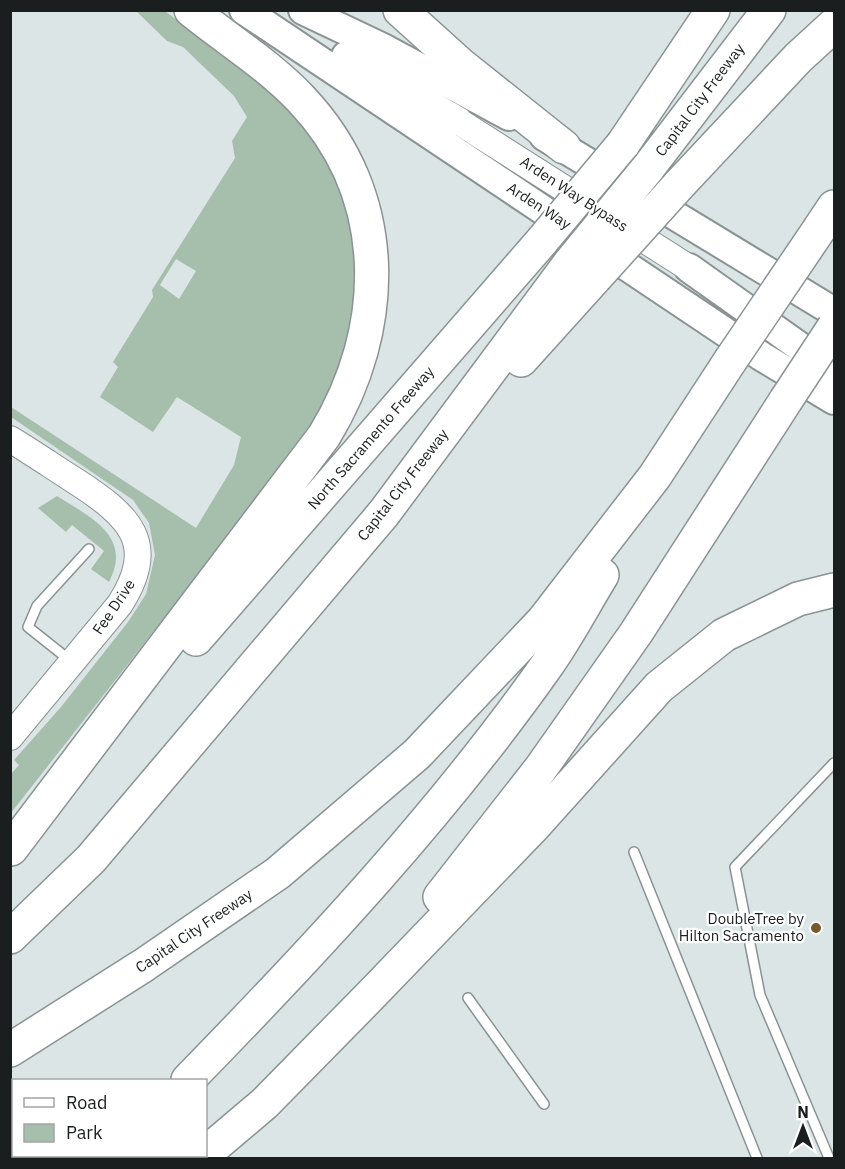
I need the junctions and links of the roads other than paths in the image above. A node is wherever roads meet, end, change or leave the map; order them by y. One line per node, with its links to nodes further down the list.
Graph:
1 (191, 10): 28 (highway)
2 (244, 10): 20 (main road, Arden Way)
3 (249, 10): 10 (main road)
4 (301, 10): 10 (main road); 12 (main road)
5 (400, 10): 12 (highway)
6 (713, 10): 11 (highway)
7 (769, 10): 9 (highway, Capital City Freeway)
8 (834, 25): 15 (highway, bridge)
9 (744, 41): 11 (highway, North Sacramento Freeway); 15 (highway, Capital City Freeway, bridge)
10 (458, 121): 14 (street, Arden Way Bypass)
11 (623, 144): 28 (highway, North Sacramento Freeway, bridge)
12 (564, 147): 16 (main road)
13 (827, 218): 22 (highway, Capital City Freeway, bridge)
14 (689, 268): 18 (main road); 19 (main road)
15 (583, 271): 30 (highway, Capital City Freeway)
16 (834, 312)
17 (834, 327): 31 (highway, bridge)
18 (834, 353)
19 (834, 371)
20 (834, 400)
21 (10, 439): 25 (street, Fee Drive)
22 (675, 445): 33 (highway, Capital City Freeway); 34 (highway)
23 (89, 549): 25 (lane)
24 (834, 590): 31 (highway)
25 (73, 664): 26 (street, Fee Drive)
26 (10, 737)
27 (834, 763): 38 (lane)
28 (11, 849)
29 (634, 852): 37 (lane)
30 (10, 937)
31 (372, 994): 36 (highway)
32 (468, 998): 35 (lane)
33 (10, 1050)
34 (189, 1079)
35 (544, 1104)
36 (207, 1151)
37 (757, 1158)
38 (829, 1158)

